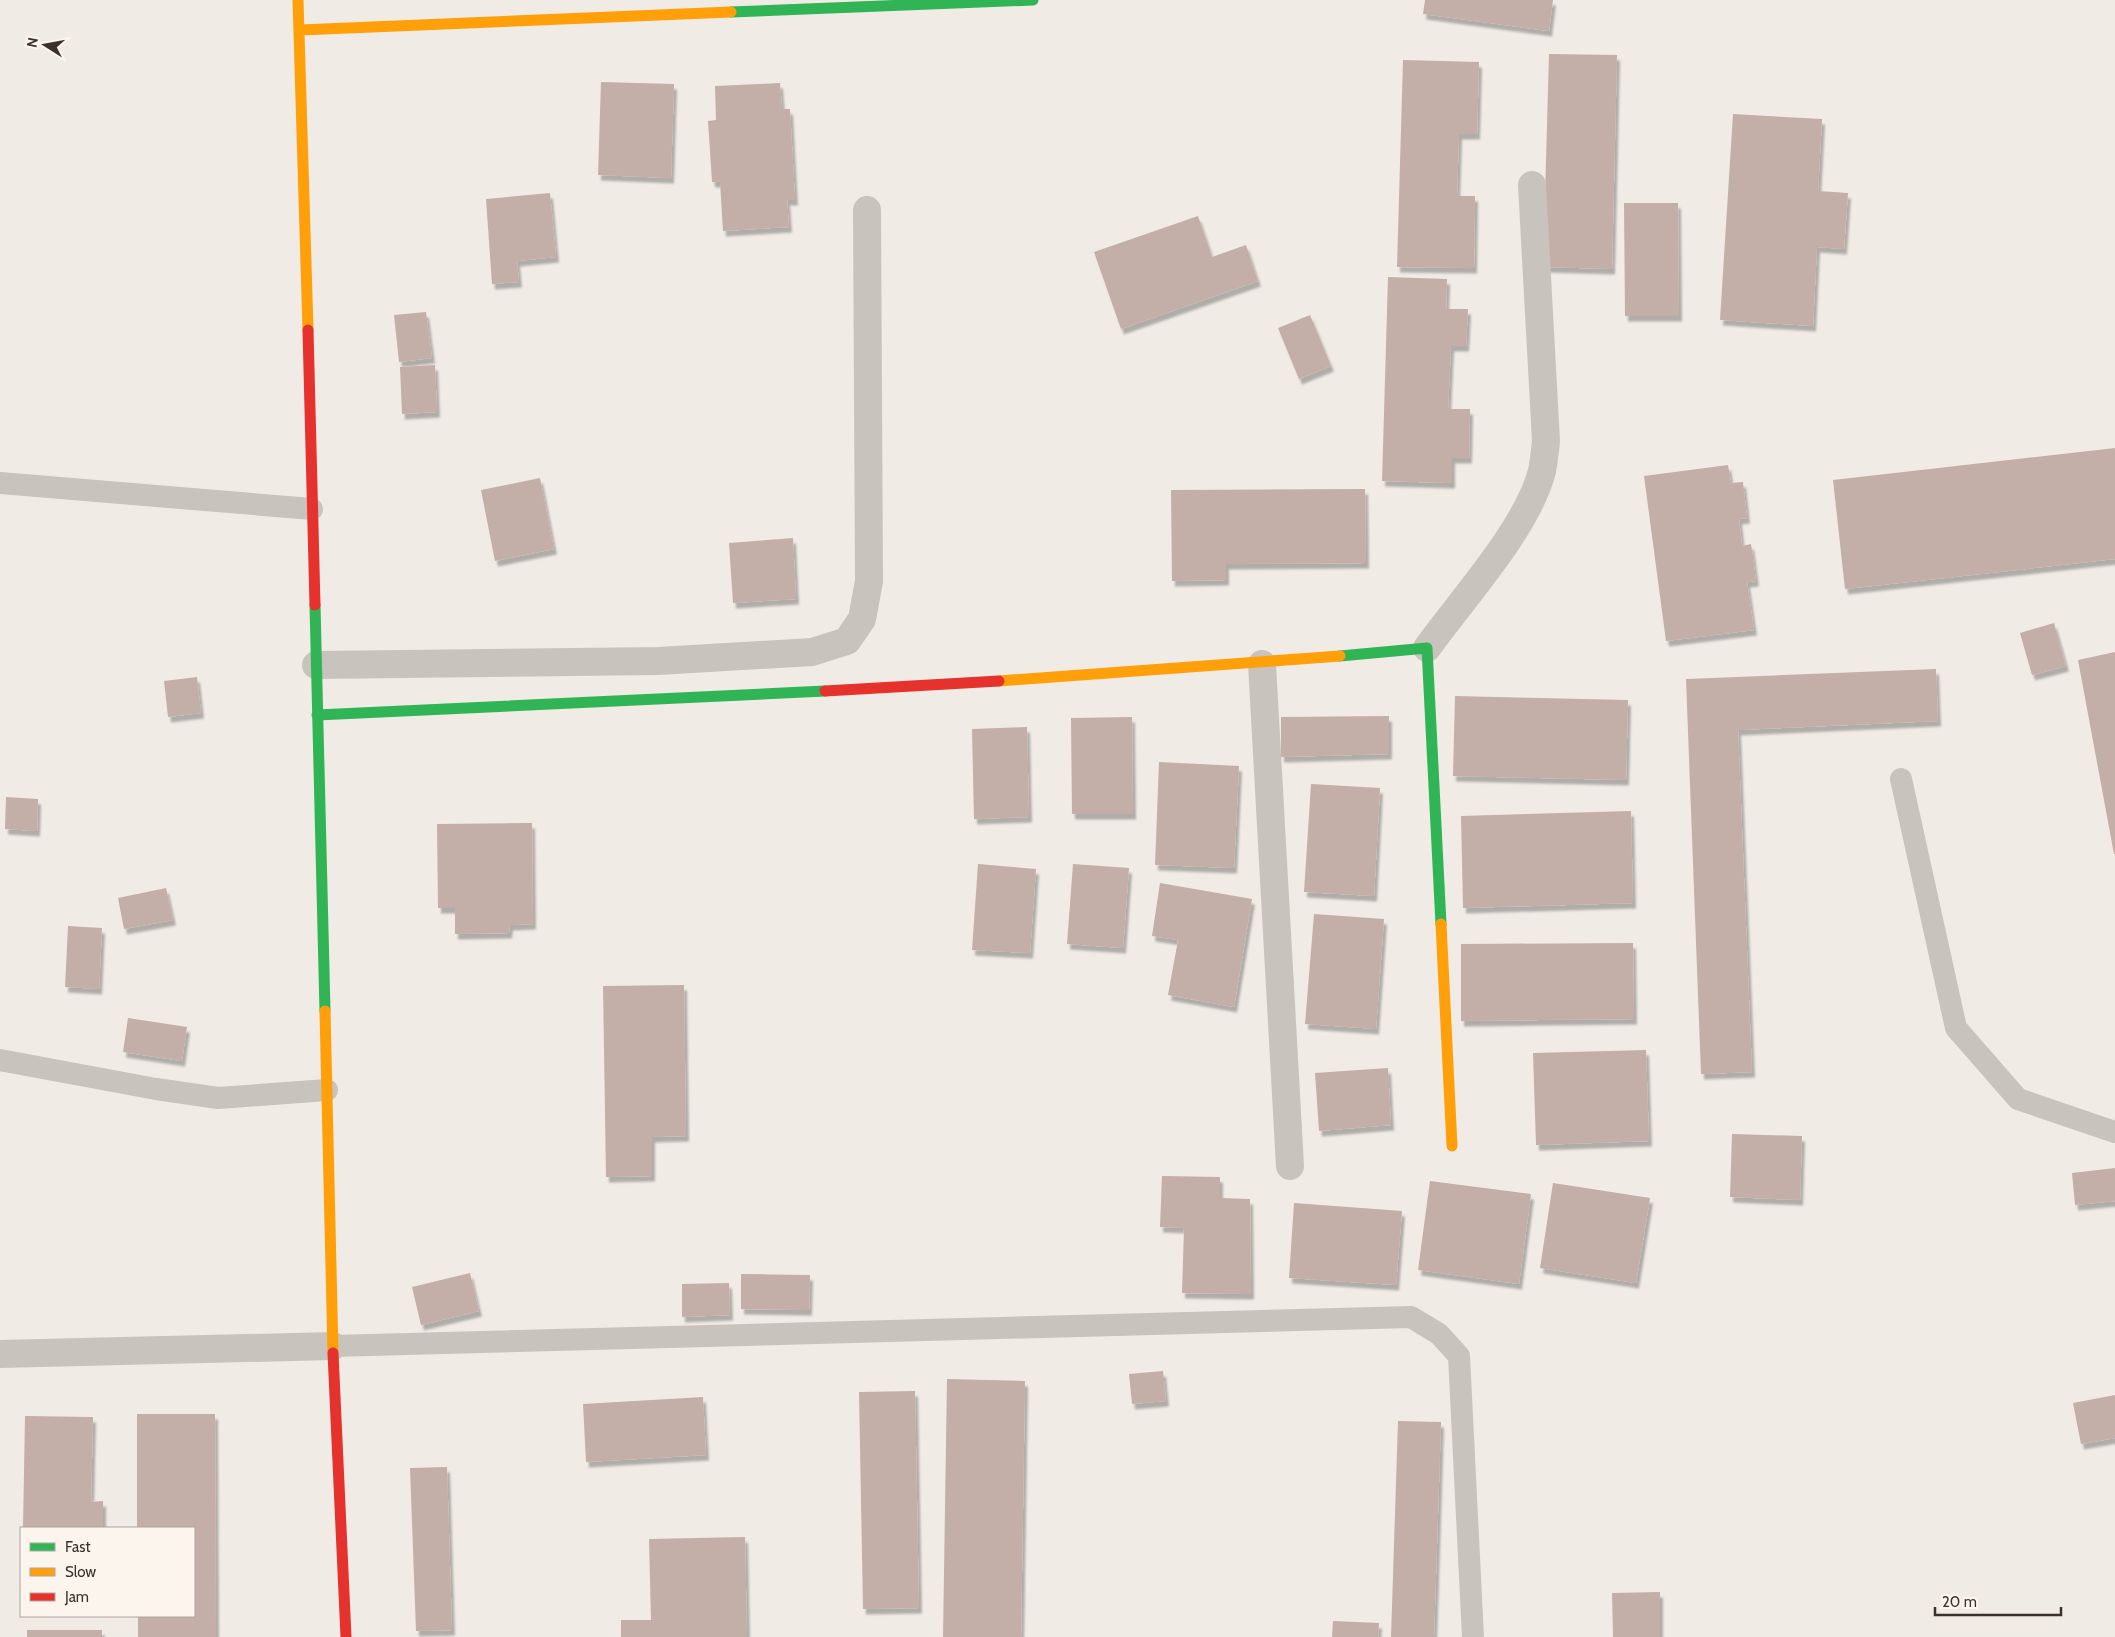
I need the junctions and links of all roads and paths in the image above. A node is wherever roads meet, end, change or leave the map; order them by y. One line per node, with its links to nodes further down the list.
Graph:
1 (298, 0): 3 (street)
2 (1033, 0): 3 (street)
3 (300, 30): 7 (street)
4 (1532, 185): 8 (street)
5 (867, 210): 9 (street)
6 (0, 483): 7 (lane)
7 (312, 509): 9 (street)
8 (1427, 648): 10 (street); 16 (street)
9 (316, 664): 11 (street)
10 (1262, 664): 11 (street); 17 (street)
11 (317, 715): 14 (street)
12 (1901, 779): 15 (lane)
13 (0, 1060): 14 (lane)
14 (326, 1090): 18 (street)
15 (2115, 1132)
16 (1452, 1146)
17 (1290, 1166)
18 (333, 1346): 19 (street); 20 (street); 21 (lane)
19 (0, 1354)
20 (346, 1637)
21 (1473, 1637)

